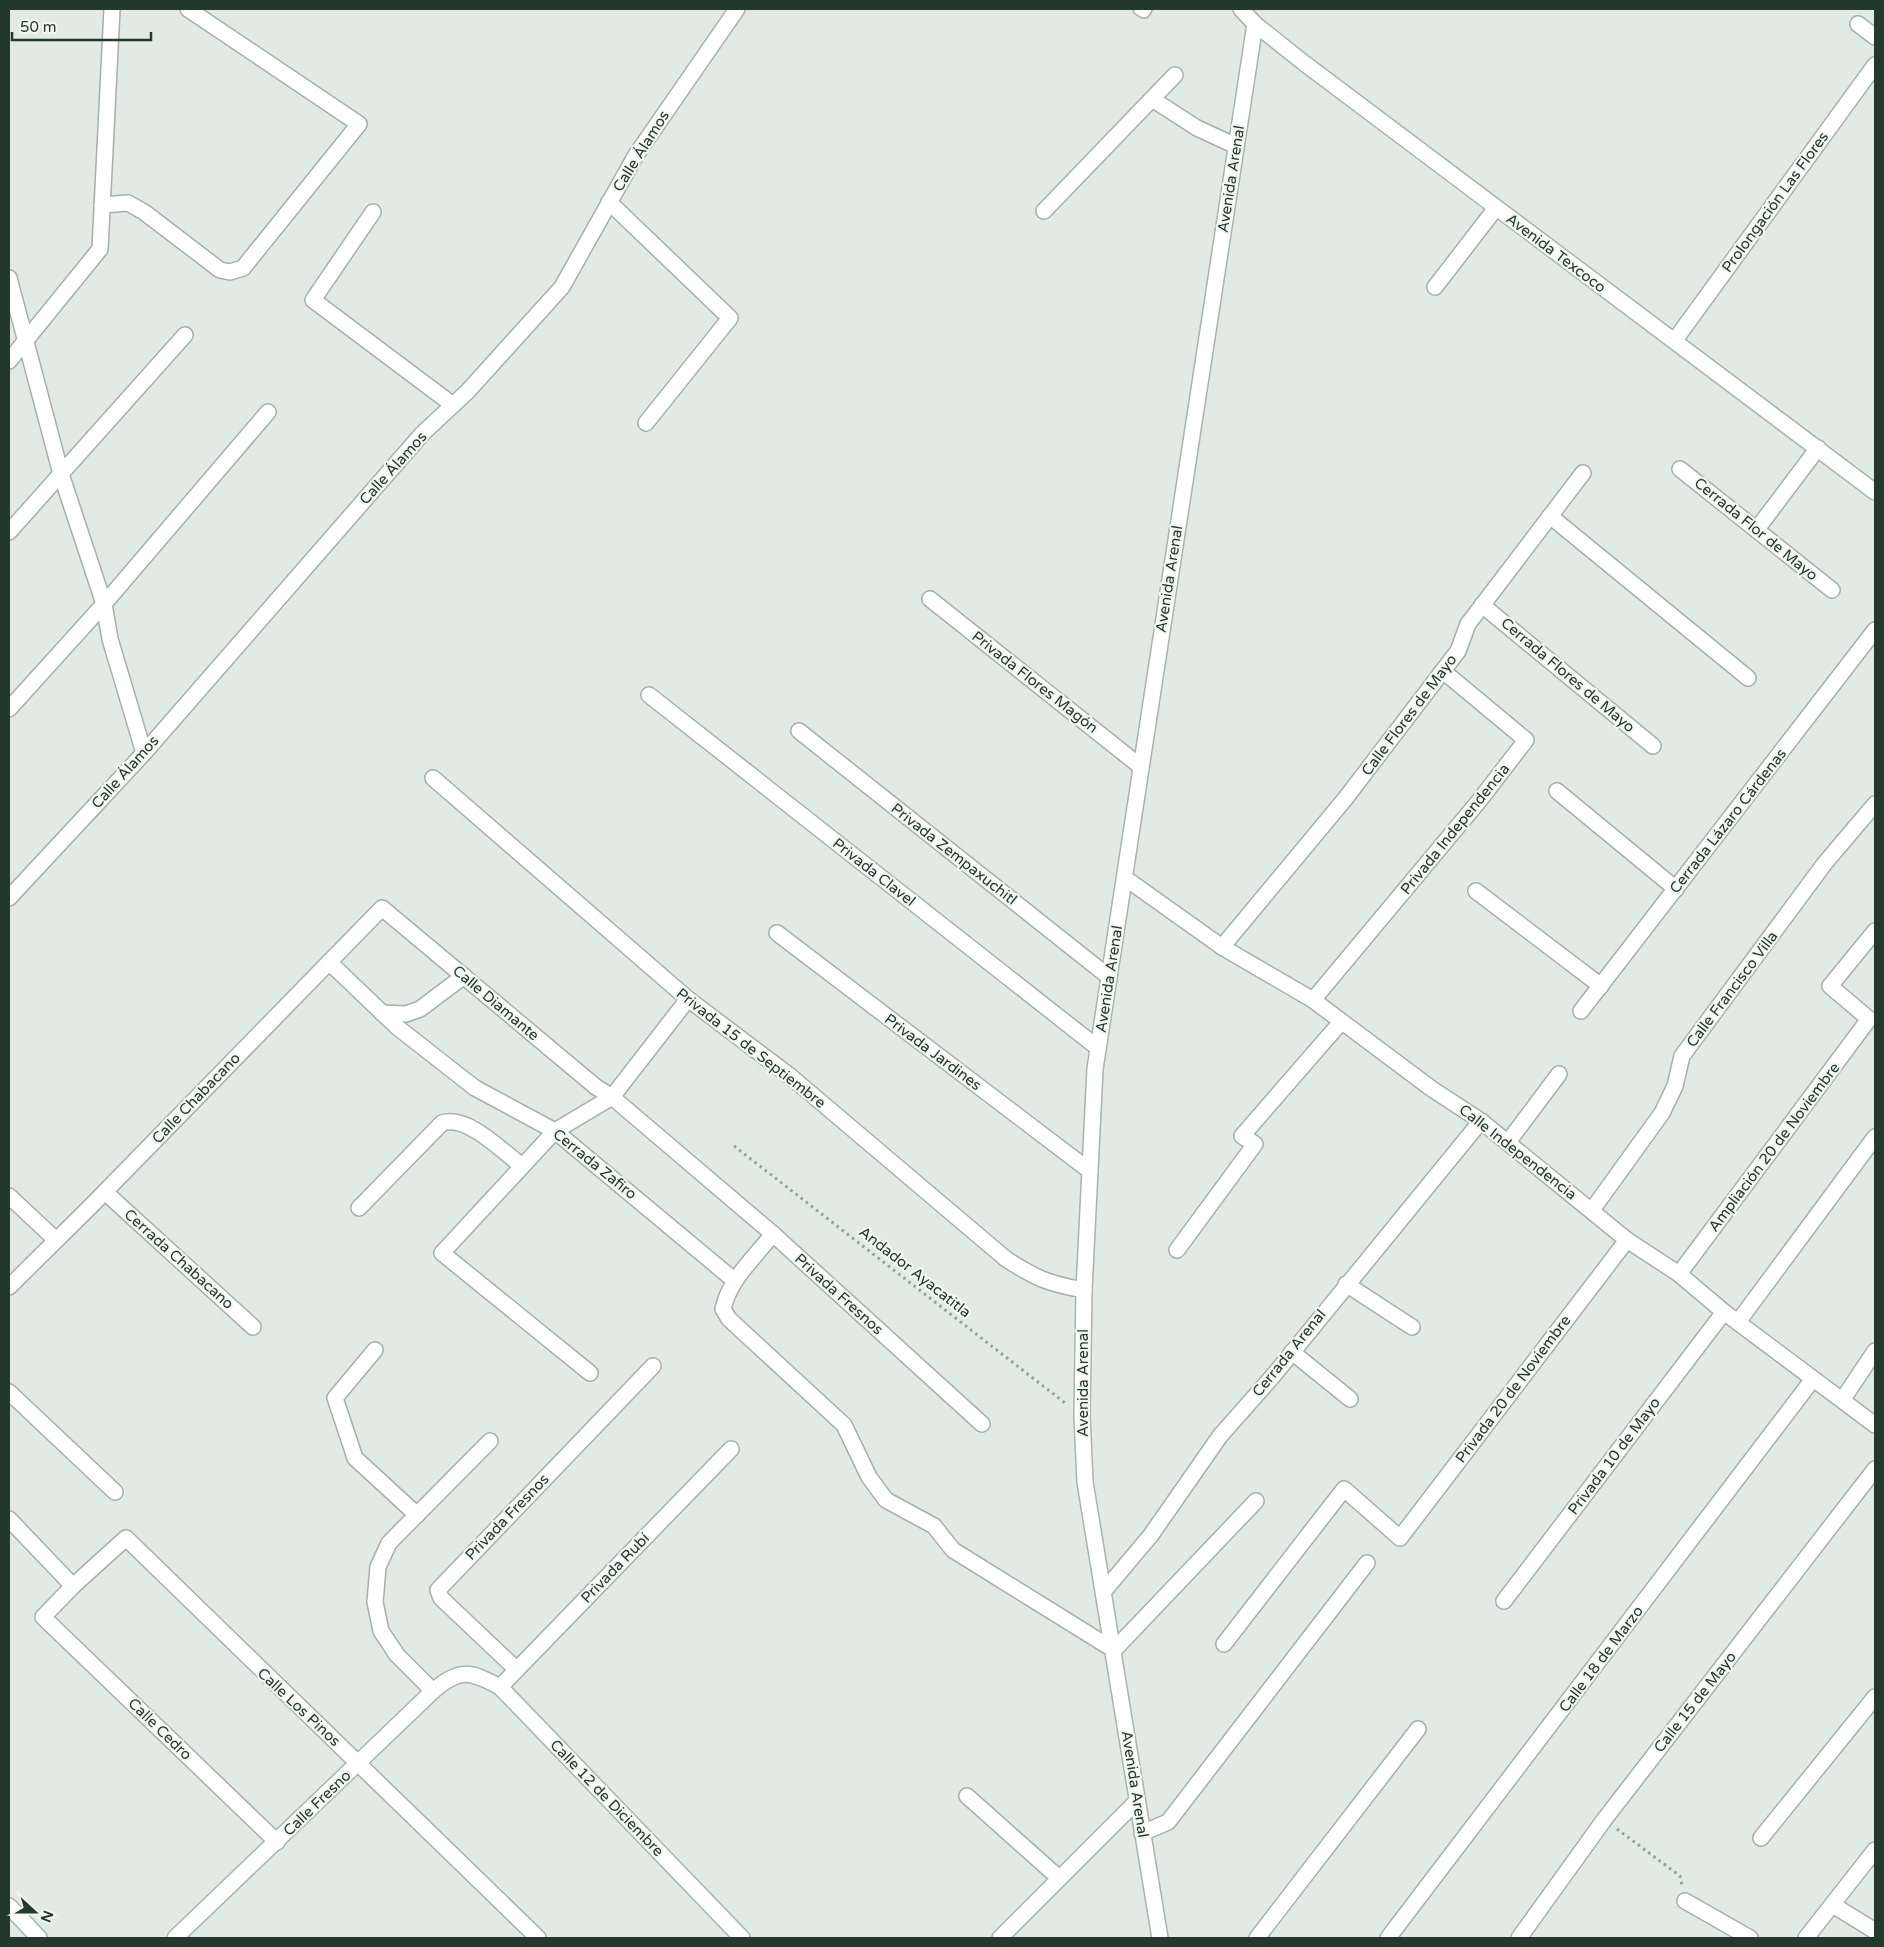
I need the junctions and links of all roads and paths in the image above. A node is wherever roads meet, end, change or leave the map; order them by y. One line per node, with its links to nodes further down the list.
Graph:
1 (112, 9): 15 (street)
2 (188, 9): 15 (street)
3 (737, 9): 14 (street, Calle Álamos)
4 (1139, 9): 5 (lane)
5 (1146, 9)
6 (1241, 9): 7 (street, Avenida Texcoco)
7 (1255, 24): 13 (street, Avenida Arenal); 16 (street, Avenida Texcoco)
8 (1858, 24): 9 (street)
9 (1875, 37)
10 (1875, 65): 22 (street, Prolongación Las Flores)
11 (1175, 75): 12 (street)
12 (1152, 99): 13 (street); 17 (street)
13 (1236, 146): 48 (street, Avenida Arenal)
14 (609, 202): 25 (street, Calle Álamos); 27 (street)
15 (102, 206): 23 (street)
16 (1496, 208): 20 (street); 22 (street, Avenida Texcoco)
17 (1044, 211)
18 (373, 212): 25 (street)
19 (9, 278): 23 (street)
20 (1436, 287)
21 (185, 335): 31 (street)
22 (1675, 340): 28 (street, Avenida Texcoco)
23 (25, 344): 24 (street); 31 (street)
24 (9, 361)
25 (453, 405): 47 (street, Calle Álamos)
26 (268, 412): 38 (street)
27 (646, 423)
28 (1818, 448): 32 (street, Avenida Texcoco); 34 (street)
29 (1680, 469): 34 (street, Cerrada Flor de Mayo)
30 (1583, 473): 33 (street, Calle Flores de Mayo)
31 (61, 474): 35 (street); 38 (street)
32 (1875, 492)
33 (1550, 516): 39 (street, Calle Flores de Mayo); 42 (street)
34 (1757, 529): 36 (street, Cerrada Flor de Mayo)
35 (9, 532)
36 (1832, 590)
37 (930, 599): 48 (street, Privada Flores Magón)
38 (104, 604): 44 (street); 47 (street)
39 (1482, 605): 41 (street, Calle Flores de Mayo); 46 (street, Cerrada Flores de Mayo)
40 (1875, 630): 53 (street, Cerrada Lázaro Cárdenas)
41 (1443, 671): 59 (street, Calle Flores de Mayo); 65 (street, Privada Independencia)
42 (1748, 678)
43 (649, 695): 69 (street, Privada Clavel)
44 (9, 709)
45 (799, 731): 62 (street, Privada Zempaxuchitl)
46 (1653, 746)
47 (144, 753): 55 (street, Calle Álamos)
48 (1140, 766): 52 (street, Avenida Arenal)
49 (433, 778): 64 (street, Privada 15 de Septiembre)
50 (1557, 791): 53 (street)
51 (1875, 804): 82 (street, Calle Francisco Villa)
52 (1125, 878): 59 (street, Calle Independencia); 62 (street, Avenida Arenal)
53 (1676, 889): 63 (street, Cerrada Lázaro Cárdenas)
54 (1476, 891): 63 (street)
55 (9, 898)
56 (382, 908): 60 (street, Calle Chabacano); 61 (street, Calle Diamante)
57 (1875, 931): 87 (street, Ampliación 20 de Noviembre)
58 (777, 933): 78 (street, Privada Jardines)
59 (1222, 947): 65 (street, Calle Independencia)
60 (329, 962): 67 (street, Cerrada Zafiro); 79 (street, Calle Chabacano)
61 (464, 976): 67 (street); 71 (street, Calle Diamante)
62 (1109, 977): 69 (street, Avenida Arenal)
63 (1601, 986): 66 (street, Cerrada Lázaro Cárdenas)
64 (688, 1000): 71 (street); 91 (street, Privada 15 de Septiembre)
65 (1313, 1000): 68 (street, Calle Independencia)
66 (1581, 1011)
67 (382, 1013): 73 (street, Cerrada Zafiro)
68 (1341, 1022): 72 (street, Calle Independencia); 86 (street)
69 (1098, 1048): 78 (street, Avenida Arenal)
70 (1559, 1074): 75 (street)
71 (612, 1097): 73 (street); 83 (street, Calle Diamante)
72 (1481, 1121): 75 (street, Calle Independencia); 89 (street, Cerrada Arenal)
73 (555, 1131): 77 (street); 88 (street, Cerrada Zafiro)
74 (1875, 1137): 93 (street)
75 (1508, 1142): 82 (street, Calle Independencia)
76 (734, 1146): 105 (path, Andador Ayacatitla)
77 (522, 1166): 81 (street); 100 (street)
78 (1090, 1171): 91 (street, Avenida Arenal)
79 (105, 1192): 84 (street, Calle Chabacano); 94 (street, Cerrada Chabacano)
80 (9, 1196): 84 (street)
81 (359, 1208)
82 (1592, 1210): 85 (street, Calle Independencia)
83 (773, 1234): 88 (street); 106 (street, Privada Fresnos)
84 (56, 1240): 90 (street, Calle Chabacano)
85 (1627, 1240): 87 (street, Calle Independencia); 119 (street, Privada 20 de Noviembre)
86 (1178, 1250)
87 (1679, 1274): 92 (street, Calle Independencia)
88 (735, 1280): 120 (street)
89 (1346, 1284): 95 (street); 97 (street, Cerrada Arenal)
90 (9, 1287)
91 (1084, 1290): 105 (street, Avenida Arenal)
92 (1724, 1312): 93 (street, Calle Independencia); 118 (street, Privada 10 de Mayo)
93 (1738, 1322): 101 (street, Calle Independencia)
94 (253, 1327)
95 (1412, 1327)
96 (375, 1350): 113 (street)
97 (1292, 1352): 103 (street); 117 (street, Cerrada Arenal)
98 (1875, 1352): 104 (street)
99 (653, 1366): 121 (street, Privada Fresnos)
100 (590, 1373)
101 (1813, 1379): 104 (street, Calle Independencia); 147 (street, Calle 18 de Marzo)
102 (9, 1392): 111 (street)
103 (1350, 1399)
104 (1842, 1399): 107 (street, Calle Independencia)
105 (1082, 1416): 117 (street, Avenida Arenal)
106 (982, 1424)
107 (1875, 1425)
108 (490, 1442): 113 (street)
109 (731, 1449): 121 (street, Privada Rubí)
110 (1875, 1469): 130 (street, Calle 15 de Mayo)
111 (115, 1492)
112 (1256, 1501): 120 (street)
113 (417, 1515): 124 (street)
114 (9, 1519): 116 (street)
115 (1367, 1563): 131 (street)
116 (73, 1586): 127 (street, Calle Los Pinos); 133 (street, Calle Cedro)
117 (1104, 1591): 120 (street, Avenida Arenal)
118 (1504, 1601)
119 (1224, 1644)
120 (1114, 1650): 129 (street, Avenida Arenal)
121 (516, 1669): 123 (street, Privada Rubí)
122 (463, 1674): 123 (street, Calle 12 de Diciembre); 124 (street, Calle Fresno)
123 (500, 1687): 143 (street, Calle 12 de Diciembre)
124 (434, 1691): 127 (street, Calle Fresno)
125 (1875, 1697): 132 (street)
126 (1418, 1729): 146 (street)
127 (358, 1763): 133 (street, Calle Fresno); 142 (street, Calle Los Pinos)
128 (967, 1796): 135 (street)
129 (1137, 1800): 131 (street, Avenida Arenal); 135 (street)
130 (1604, 1820): 136 (path); 148 (street, Calle 15 de Mayo)
131 (1142, 1834): 145 (street, Avenida Arenal)
132 (1761, 1838)
133 (276, 1842): 141 (street, Calle Fresno)
134 (1875, 1850): 137 (street)
135 (1059, 1878): 144 (street)
136 (1684, 1901): 149 (street)
137 (1833, 1905): 139 (street); 150 (street)
138 (9, 1906): 140 (street)
139 (1875, 1931)
140 (39, 1938)
141 (175, 1938)
142 (538, 1938)
143 (742, 1938)
144 (1000, 1938)
145 (1160, 1938)
146 (1256, 1938)
147 (1388, 1938)
148 (1519, 1938)
149 (1750, 1938)
150 (1806, 1938)

